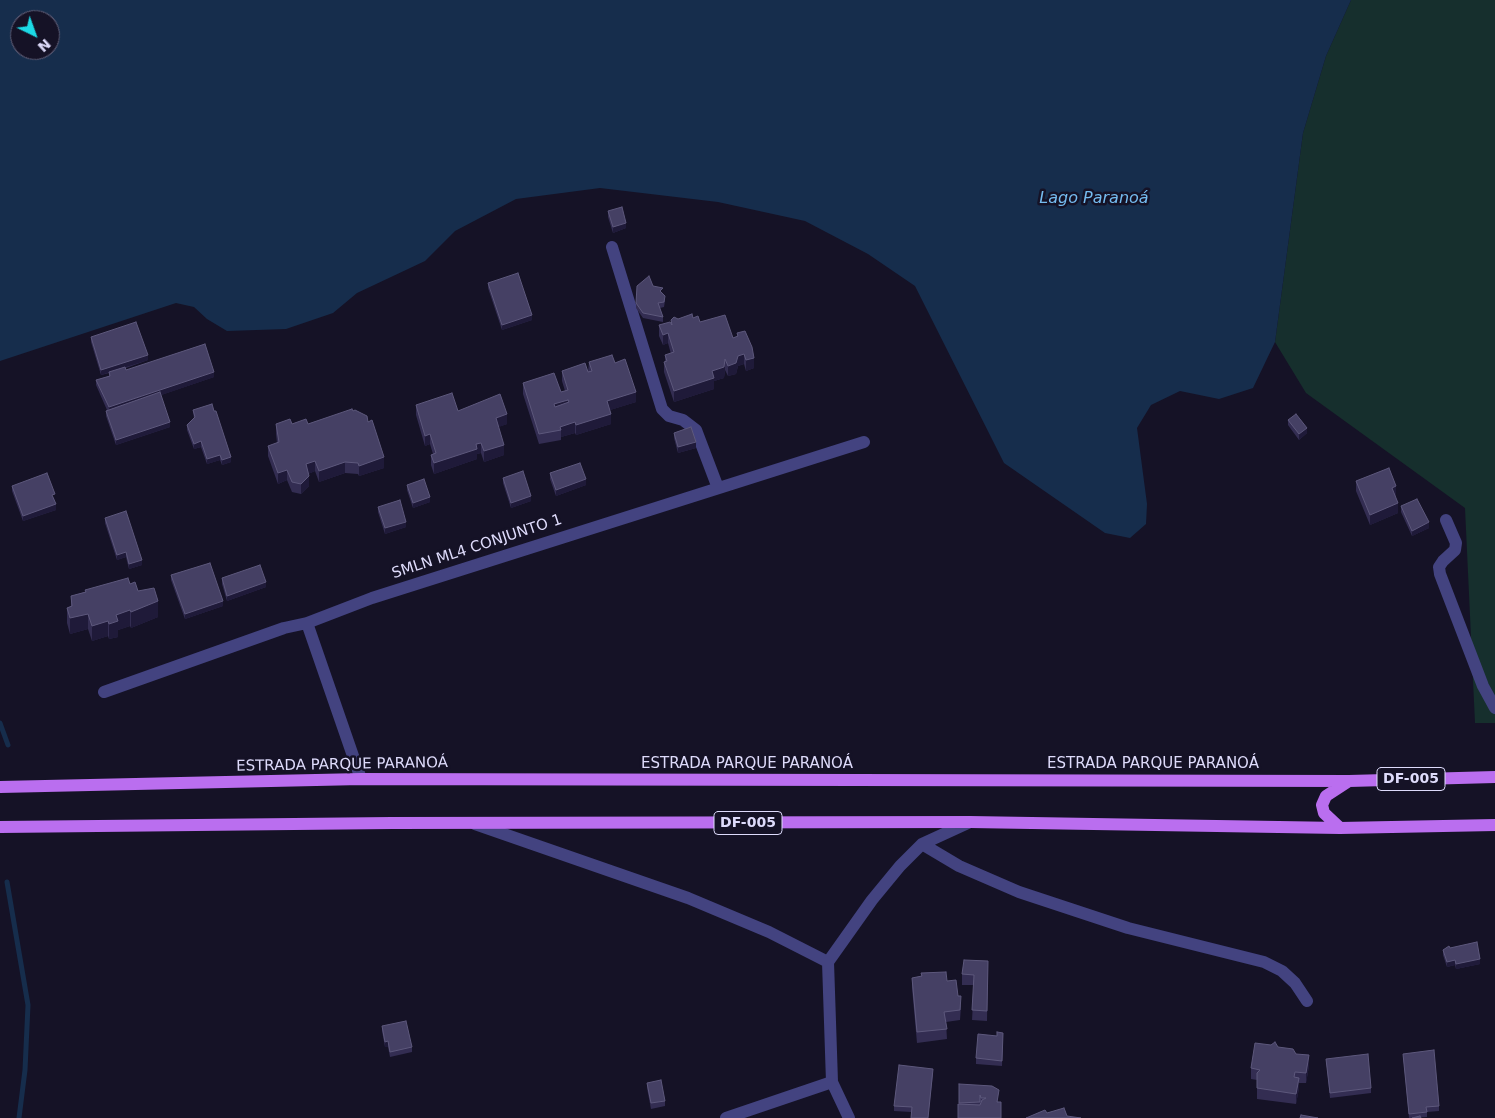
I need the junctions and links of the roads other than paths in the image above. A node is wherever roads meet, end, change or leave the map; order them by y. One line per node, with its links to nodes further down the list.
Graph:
1 (612, 247): 3 (street)
2 (864, 442): 3 (street, SMLN ML4 CONJUNTO 1)
3 (718, 488): 5 (street, SMLN ML4 CONJUNTO 1)
4 (1446, 520): 7 (street)
5 (307, 623): 6 (street, SMLN ML4 CONJUNTO 1); 9 (street)
6 (104, 692)
7 (1495, 708)
8 (1495, 777): 10 (main road, ESTRADA PARQUE PARANOÁ / DF-005)
9 (361, 780): 10 (main road, ESTRADA PARQUE PARANOÁ / DF-005); 11 (main road, ESTRADA PARQUE PARANOÁ / DF-005)
10 (1349, 781): 16 (main road)
11 (0, 788)
12 (970, 822): 13 (main road, DF-005); 16 (main road, DF-005); 17 (street)
13 (474, 824): 15 (main road, DF-005); 18 (street)
14 (1495, 825): 16 (main road, DF-005)
15 (0, 827)
16 (1340, 828)
17 (922, 844): 18 (street); 19 (street)
18 (828, 962): 20 (street)
19 (1307, 1000)
20 (832, 1082): 21 (street); 22 (street)
21 (726, 1118)
22 (849, 1118)

